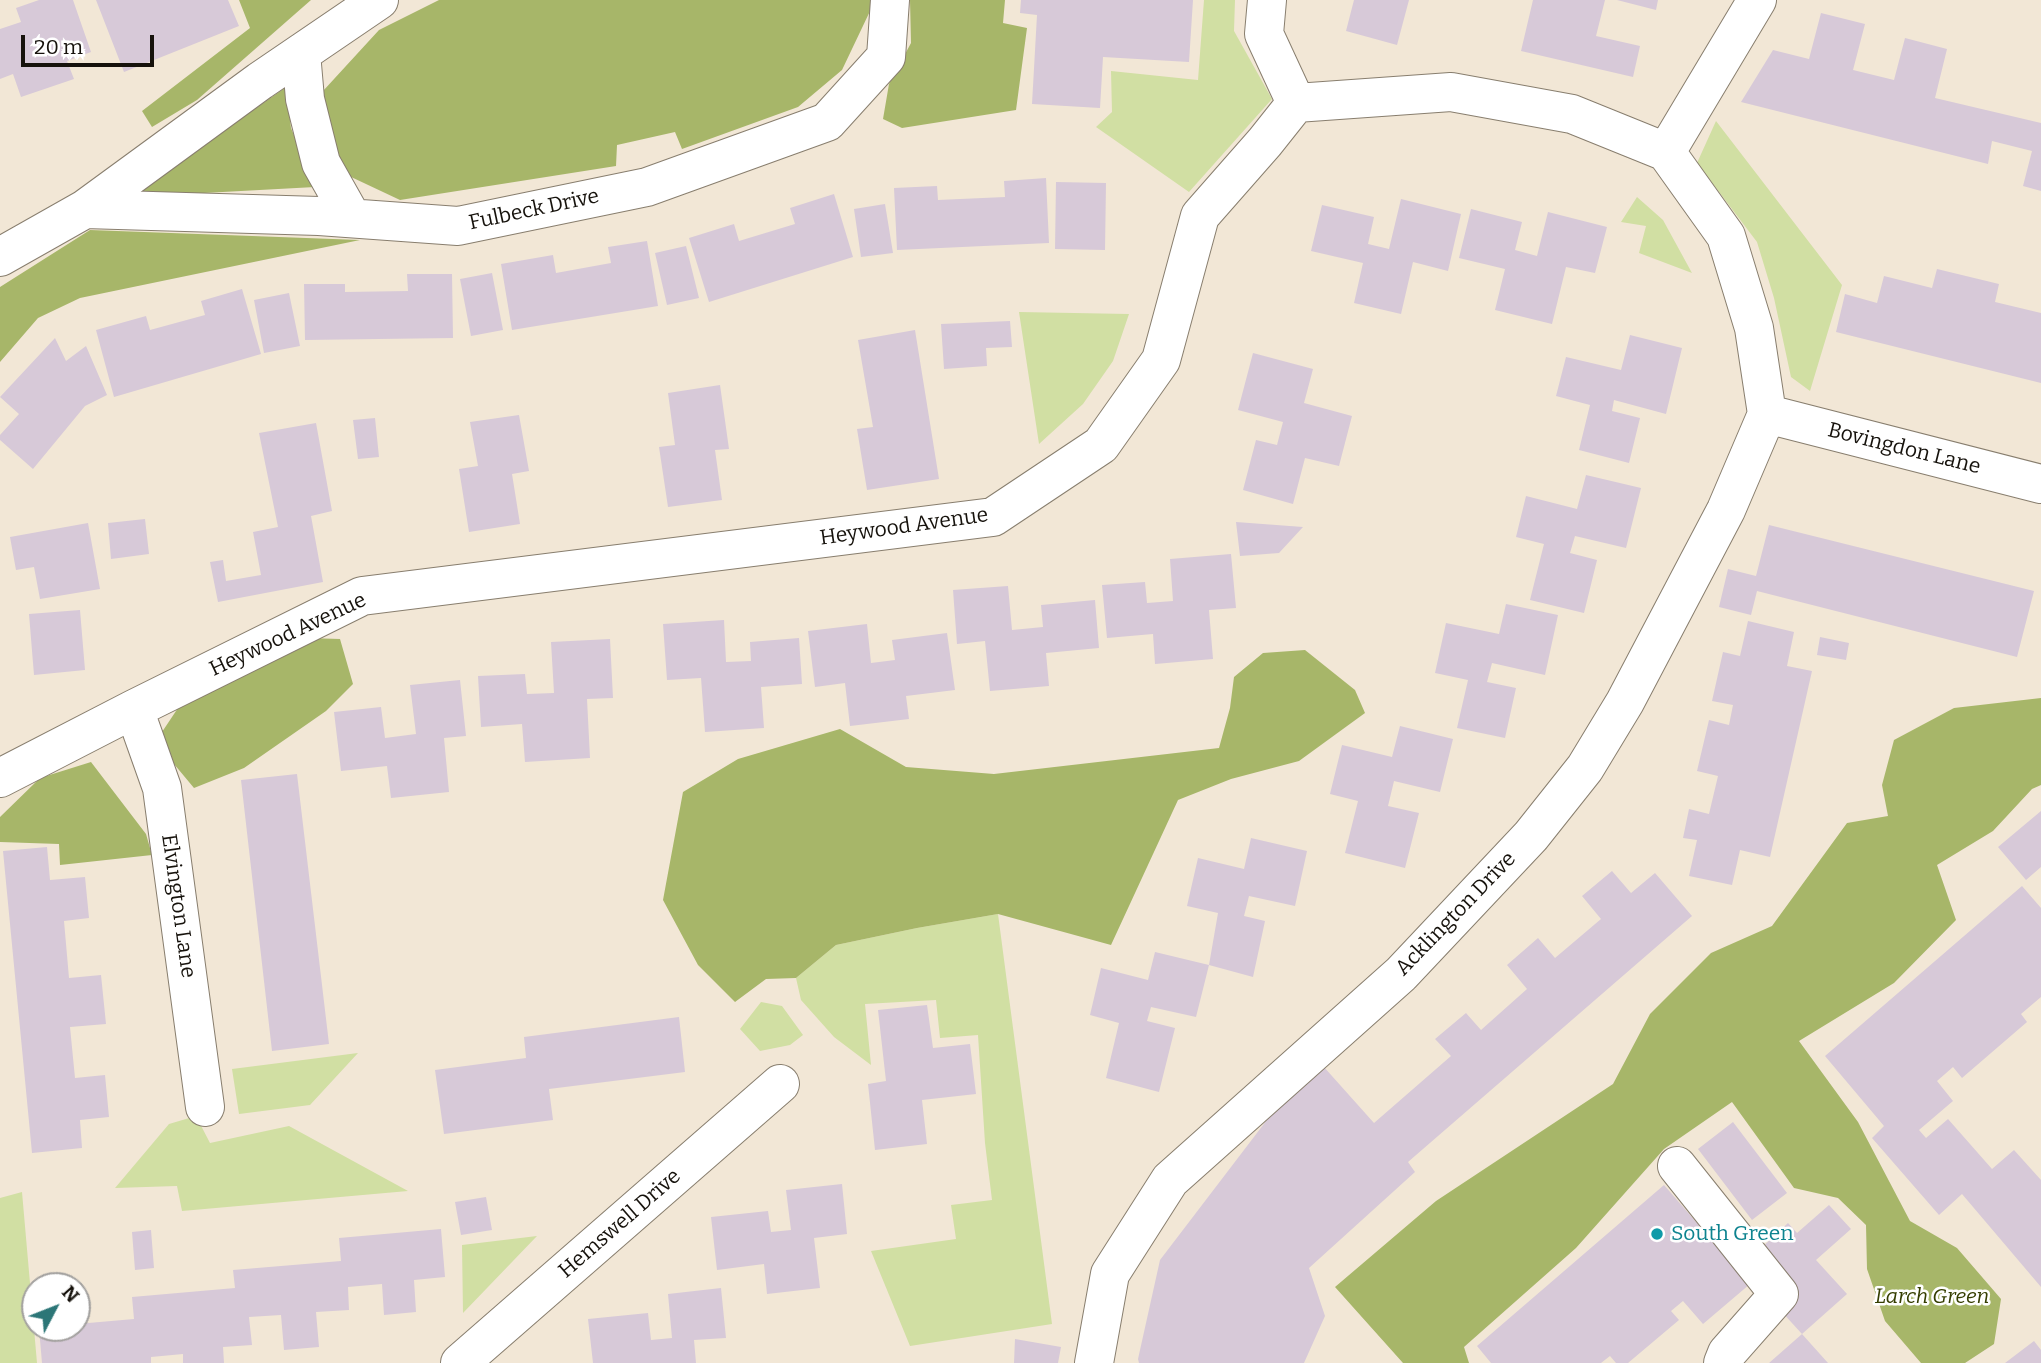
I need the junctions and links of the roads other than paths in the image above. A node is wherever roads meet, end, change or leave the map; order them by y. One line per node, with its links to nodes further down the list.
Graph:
1 (379, 0): 5 (street)
2 (890, 0): 9 (street, Fulbeck Drive)
3 (1267, 0): 6 (street)
4 (1757, 0): 7 (street)
5 (301, 53): 8 (street); 9 (street)
6 (1296, 103): 7 (street); 13 (street, Heywood Avenue)
7 (1666, 152): 11 (street)
8 (85, 209): 9 (street, Fulbeck Drive); 10 (street)
9 (352, 218)
10 (0, 257)
11 (1767, 414): 12 (street, Bovingdon Lane); 19 (street, Acklington Drive)
12 (2041, 484)
13 (134, 709): 14 (street, Heywood Avenue); 16 (street, Elvington Lane)
14 (0, 778)
15 (780, 1084): 18 (street, Hemswell Drive)
16 (205, 1107)
17 (1677, 1166): 20 (street)
18 (460, 1363)
19 (1094, 1363)
20 (1723, 1363)

